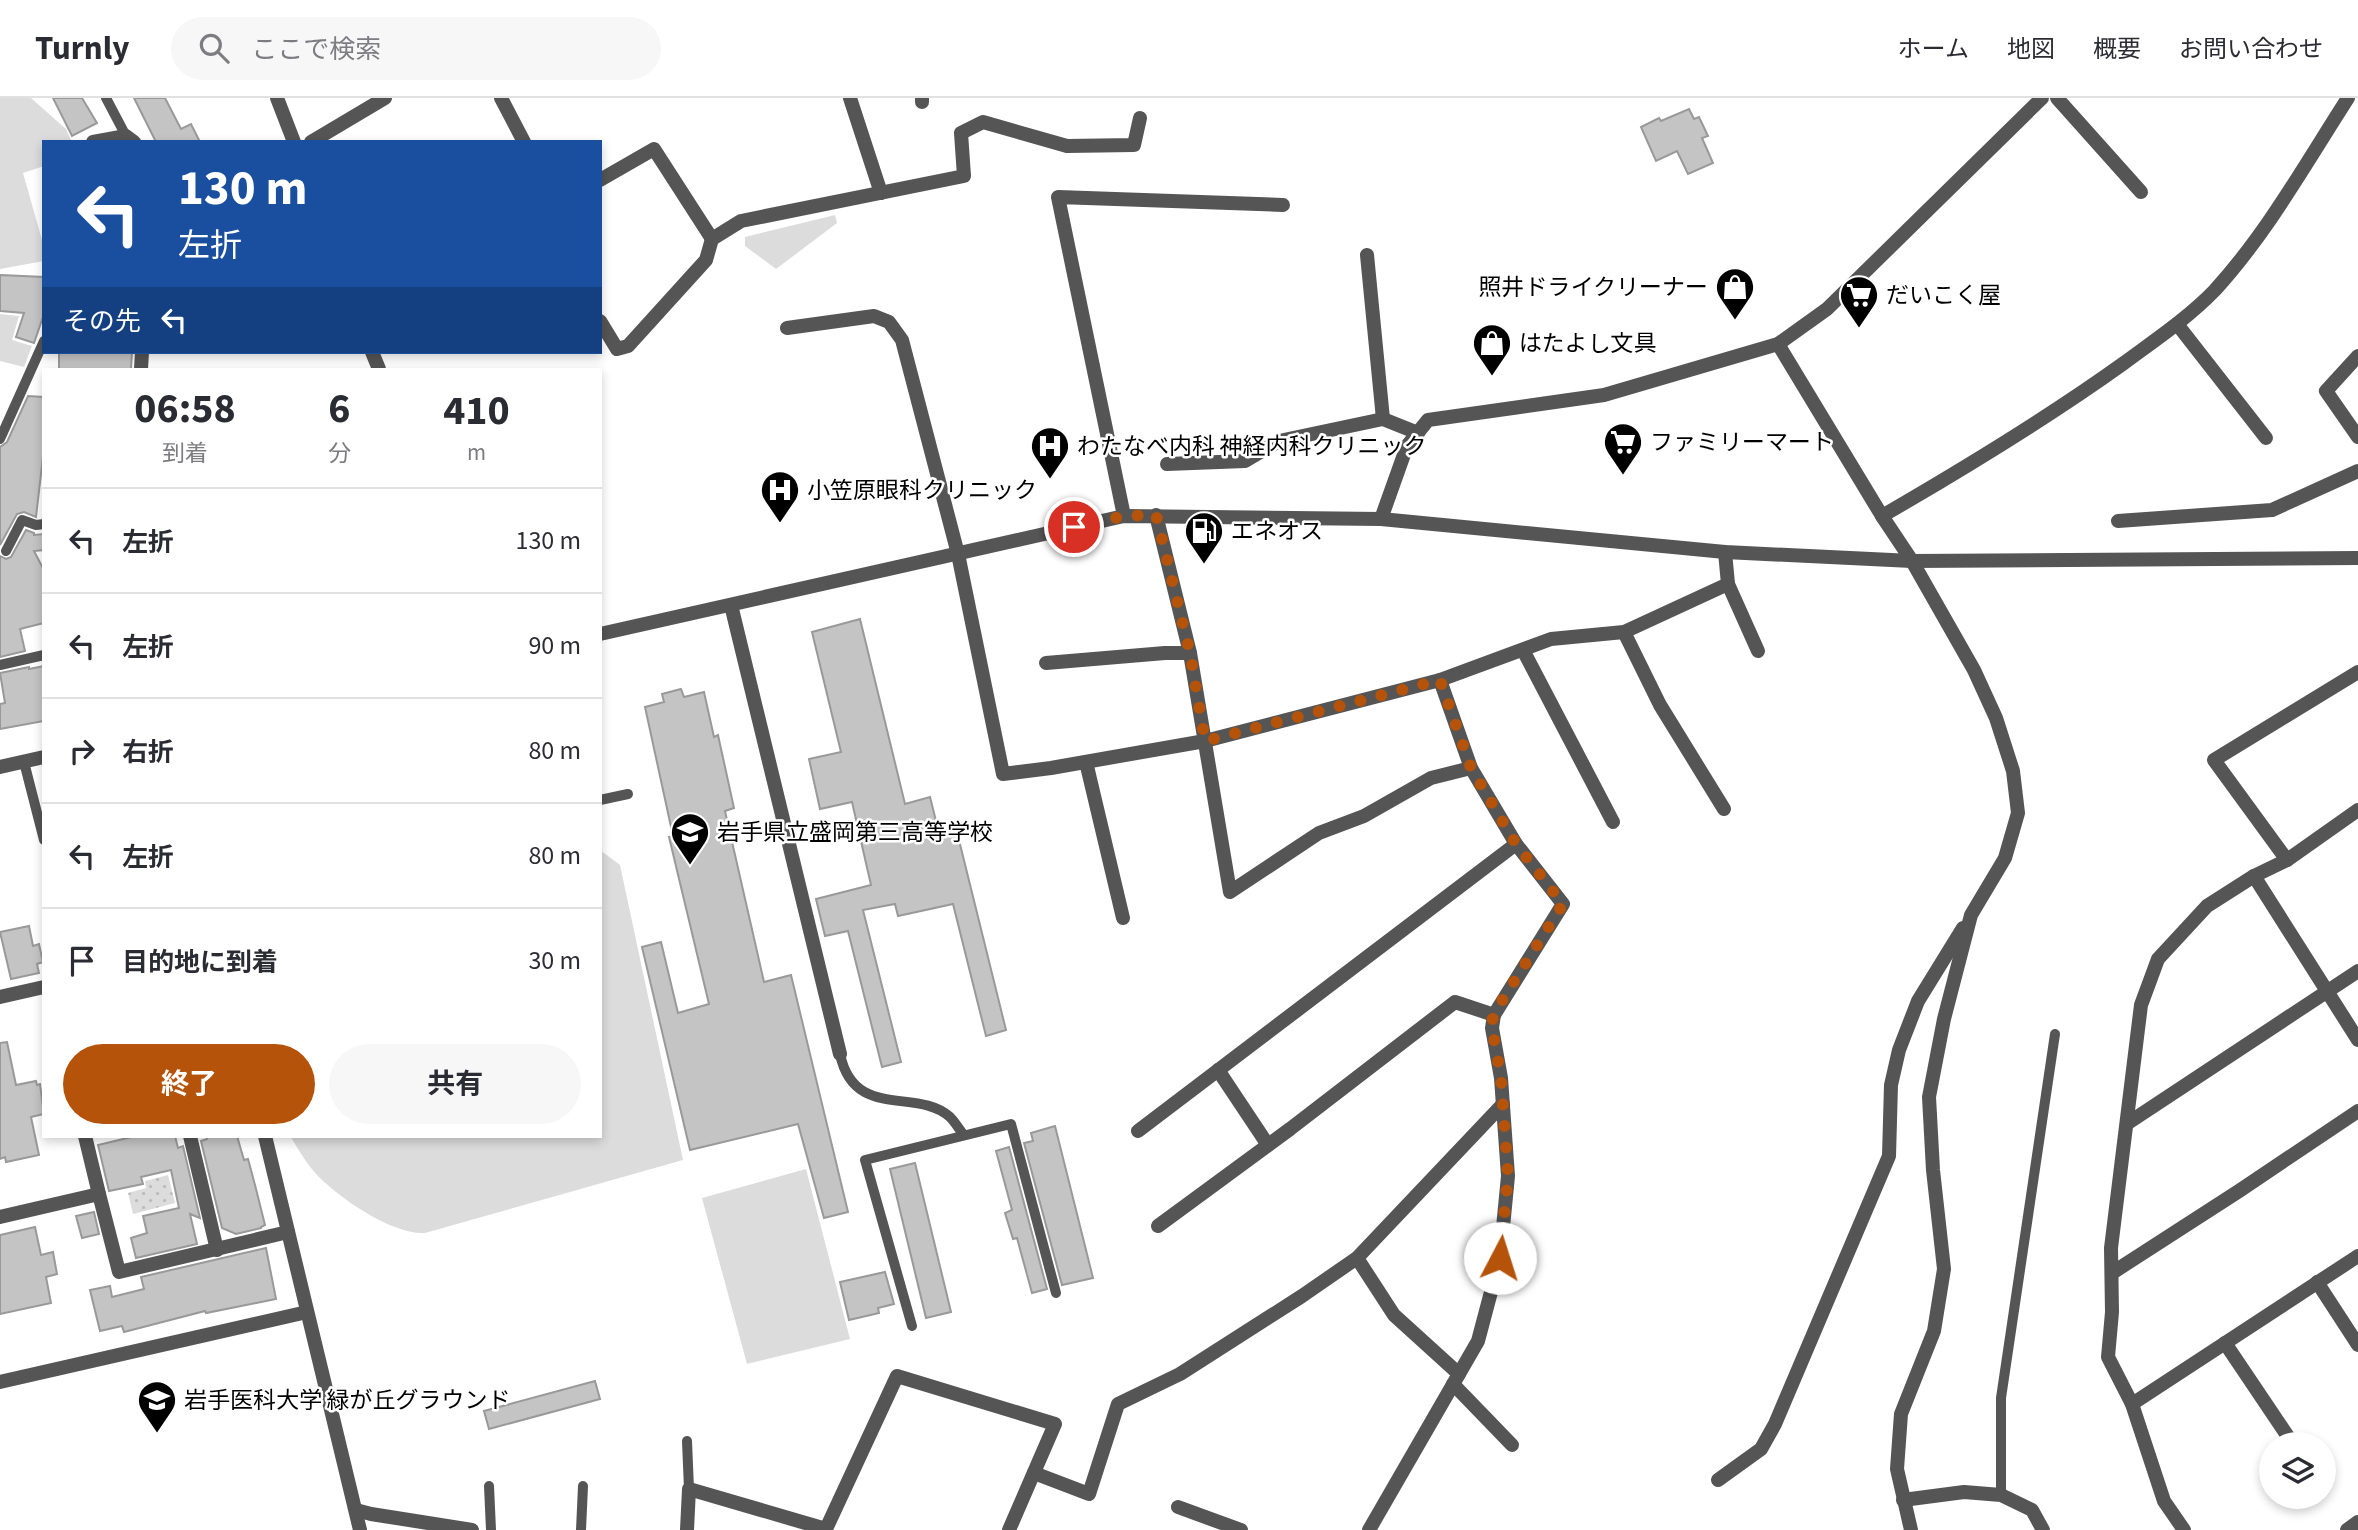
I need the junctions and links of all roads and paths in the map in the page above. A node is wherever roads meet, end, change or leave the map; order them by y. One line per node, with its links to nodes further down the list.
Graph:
1 (106, 98): 10 (lane)
2 (278, 98): 11 (street)
3 (385, 98): 12 (street)
4 (501, 98): 13 (street)
5 (849, 98): 16 (street)
6 (2042, 98): 23 (street)
7 (2057, 98): 15 (street)
8 (2348, 98): 21 (street)
9 (1140, 118): 16 (street)
10 (130, 139)
11 (293, 140)
12 (314, 140)
13 (523, 140)
14 (602, 179): 18 (street)
15 (2141, 191)
16 (881, 193): 18 (street)
17 (1283, 205): 34 (street)
18 (712, 239): 20 (street)
19 (1367, 255): 26 (street)
20 (602, 324)
21 (2176, 324): 29 (street); 35 (street)
22 (787, 328): 41 (street)
23 (1777, 344): 27 (street); 35 (street)
24 (42, 345): 30 (lane)
25 (2358, 356): 28 (street)
26 (1384, 419): 27 (street); 31 (street)
27 (1418, 433): 36 (street)
28 (2358, 437)
29 (2266, 438)
30 (0, 439)
31 (1167, 464)
32 (2358, 471): 37 (street)
33 (1156, 515): 34 (street); 36 (street); 50 (street)
34 (1124, 516): 41 (street)
35 (1882, 516): 43 (street)
36 (1381, 519): 40 (street)
37 (2118, 521)
38 (42, 524): 39 (lane)
39 (6, 551)
40 (1724, 552): 43 (street); 44 (street)
41 (958, 554): 45 (street); 59 (street)
42 (2358, 558): 43 (street)
43 (1912, 561): 71 (street)
44 (1728, 584): 46 (street); 49 (street)
45 (731, 605): 47 (street); 80 (street)
46 (1625, 632): 48 (street); 64 (street)
47 (602, 635)
48 (1523, 650): 55 (street); 66 (street)
49 (1758, 652)
50 (1190, 653): 52 (street); 56 (street)
51 (42, 655): 53 (lane)
52 (1046, 663)
53 (0, 665)
54 (2358, 672): 69 (street)
55 (1440, 680): 56 (street); 61 (street)
56 (1205, 741): 59 (street); 61 (street)
57 (42, 758): 58 (street)
58 (24, 762): 60 (street); 67 (lane)
59 (1086, 762): 72 (street)
60 (0, 767)
61 (1471, 768): 68 (street)
62 (628, 793): 63 (lane)
63 (602, 800)
64 (1724, 809)
65 (2358, 810): 69 (street)
66 (1613, 822)
67 (42, 832)
68 (1516, 844): 77 (street); 81 (street)
69 (2287, 860): 70 (street)
70 (2254, 876): 75 (street); 84 (street)
71 (1971, 915): 112 (street); 117 (street)
72 (1123, 918)
73 (2358, 971): 75 (street)
74 (42, 987): 76 (street)
75 (2326, 992): 79 (street); 84 (street)
76 (0, 997)
77 (1493, 1015): 82 (street); 90 (street)
78 (2055, 1034): 116 (lane)
79 (2358, 1040)
80 (840, 1054): 86 (lane)
81 (1217, 1070): 85 (street); 90 (street)
82 (1503, 1104): 97 (street); 105 (street)
83 (2358, 1111): 98 (street)
84 (2128, 1123): 98 (street)
85 (1138, 1131)
86 (963, 1134): 100 (lane); 102 (lane)
87 (85, 1138): 91 (street)
88 (190, 1138): 95 (street)
89 (265, 1138): 94 (street)
90 (1268, 1144): 93 (street)
91 (99, 1195): 92 (street); 95 (street)
92 (0, 1217)
93 (1158, 1226)
94 (288, 1231): 95 (street); 101 (street)
95 (217, 1250)
96 (2358, 1256): 99 (street)
97 (1357, 1258): 105 (street); 111 (street)
98 (2112, 1273): 107 (street)
99 (2317, 1282): 103 (street); 104 (street)
100 (1056, 1293)
101 (307, 1312): 106 (street); 119 (street)
102 (912, 1326)
103 (2225, 1343): 107 (street); 108 (street)
104 (2358, 1345)
105 (1456, 1379): 110 (street); 129 (street)
106 (0, 1382)
107 (2132, 1404): 132 (street)
108 (2285, 1432)
109 (687, 1441): 115 (lane)
110 (1512, 1445)
111 (1034, 1473): 121 (street); 127 (street)
112 (1718, 1480)
113 (489, 1486): 124 (lane)
114 (583, 1486): 125 (lane)
115 (689, 1489): 121 (street); 126 (street)
116 (2001, 1495): 117 (street); 131 (street)
117 (1903, 1500): 130 (street)
118 (1178, 1507): 128 (street)
119 (356, 1510): 122 (street); 123 (street)
120 (2358, 1522): 133 (street)
121 (827, 1529)
122 (360, 1530)
123 (472, 1530)
124 (491, 1530)
125 (581, 1530)
126 (687, 1530)
127 (1009, 1530)
128 (1241, 1530)
129 (1369, 1530)
130 (1911, 1530)
131 (2043, 1530)
132 (2184, 1530)
133 (2347, 1530)

